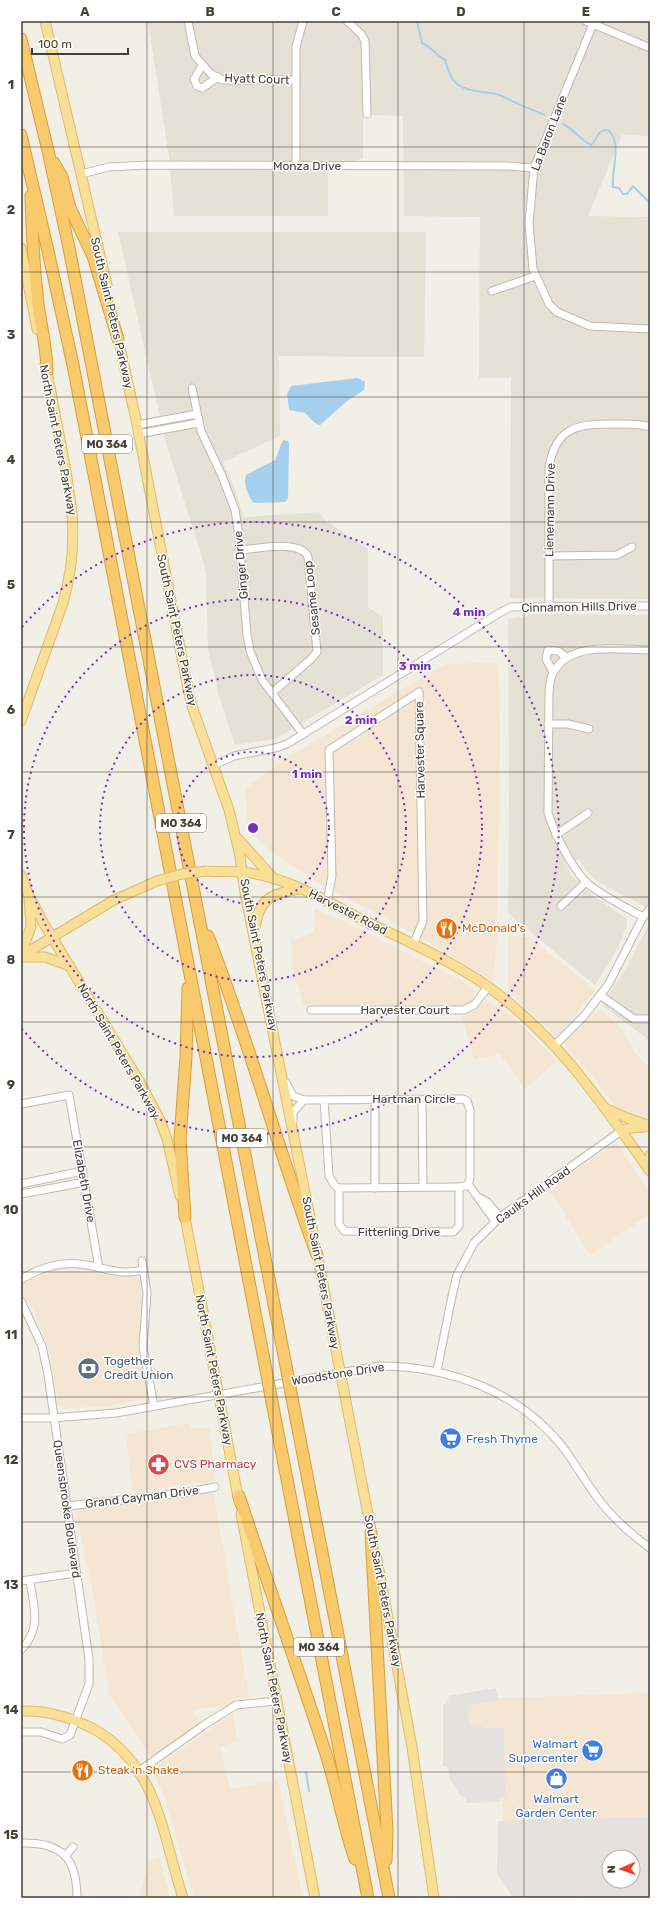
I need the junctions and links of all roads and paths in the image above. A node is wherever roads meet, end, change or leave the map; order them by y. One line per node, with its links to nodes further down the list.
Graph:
1 (45, 21): 17 (main road, South Saint Peters Parkway)
2 (188, 21): 8 (street, Hyatt Court)
3 (303, 21): 10 (street)
4 (347, 21): 11 (street)
5 (590, 22): 7 (street); 15 (street, La Baron Lane)
6 (21, 39): 13 (highway, MO 364)
7 (650, 48)
8 (202, 66): 9 (street, Hyatt Court); 9 (street, Hyatt Court)
9 (218, 77): 10 (street, Hyatt Court)
10 (296, 80): 14 (street)
11 (367, 114)
12 (21, 135): 16 (highway, MO 364)
13 (49, 155): 22 (highway); 55 (highway, MO 364)
14 (296, 166): 15 (street, Monza Drive); 17 (street, Monza Drive)
15 (534, 168): 19 (street, La Baron Lane)
16 (30, 173): 23 (highway); 61 (highway, MO 364)
17 (80, 174): 22 (main road, South Saint Peters Parkway)
18 (21, 248): 23 (main road, North Saint Peters Parkway)
19 (535, 276): 20 (street); 21 (street, La Baron Lane)
20 (492, 291)
21 (650, 329)
22 (118, 339): 28 (main road, South Saint Peters Parkway)
23 (47, 372): 38 (main road, North Saint Peters Parkway)
24 (192, 388): 25 (street, Ginger Drive)
25 (197, 414): 26 (street, Ginger Drive); 28 (street)
26 (198, 423): 28 (street); 30 (street, Ginger Drive)
27 (650, 426): 31 (street, Lienemann Drive)
28 (138, 430): 42 (main road, South Saint Peters Parkway)
29 (632, 547): 31 (street)
30 (240, 550): 37 (street, Ginger Drive); 37 (street, Sesame Loop)
31 (549, 556): 33 (street, Lienemann Drive)
32 (650, 606): 33 (street, Cinnamon Hills Drive)
33 (549, 607): 41 (street, Cinnamon Hills Drive)
34 (650, 650): 35 (street)
35 (566, 657): 36 (street); 36 (street)
36 (553, 672): 39 (street)
37 (272, 693): 41 (street, Ginger Drive)
38 (21, 721)
39 (548, 724): 40 (street); 44 (street)
40 (589, 729)
41 (303, 734): 42 (street, Cinnamon Hills Drive)
42 (214, 765): 45 (main road, South Saint Peters Parkway)
43 (588, 813): 44 (street)
44 (556, 835): 49 (street)
45 (236, 836): 46 (main road, South Saint Peters Parkway); 48 (main road)
46 (242, 872): 48 (main road, Harvester Road); 57 (main road, South Saint Peters Parkway); 58 (main road, Harvester Road, bridge)
47 (21, 875): 51 (main road, North Saint Peters Parkway)
48 (274, 879): 50 (main road, Harvester Road)
49 (586, 882): 53 (street); 56 (street)
50 (301, 889): 52 (main road, Harvester Road); 57 (main road)
51 (29, 896): 58 (main road, North Saint Peters Parkway); 60 (main road)
52 (327, 902): 59 (main road, Harvester Road); 59 (street, Harvester Square)
53 (561, 906)
54 (650, 909): 56 (street)
55 (198, 911): 92 (highway); 121 (highway, MO 364, bridge)
56 (643, 917): 64 (street)
57 (254, 937): 68 (main road, South Saint Peters Parkway)
58 (53, 938): 60 (main road, Harvester Road); 62 (main road, North Saint Peters Parkway)
59 (413, 945): 63 (main road, Harvester Road)
60 (21, 955): 62 (main road)
61 (188, 964): 90 (highway); 122 (highway, MO 364, bridge)
62 (70, 966): 90 (main road, North Saint Peters Parkway)
63 (488, 987): 65 (street, Harvester Court); 67 (main road, Harvester Road)
64 (600, 995): 66 (street); 67 (street)
65 (311, 1010)
66 (650, 1019)
67 (555, 1045): 74 (main road, Harvester Road)
68 (283, 1077): 69 (street); 75 (main road, South Saint Peters Parkway)
69 (304, 1100): 70 (street, Hartman Circle); 75 (street)
70 (324, 1100): 71 (street, Hartman Circle); 86 (street)
71 (375, 1100): 72 (street, Hartman Circle); 87 (street)
72 (422, 1100): 84 (street, Hartman Circle); 85 (street)
73 (21, 1104): 80 (street, Elizabeth Drive)
74 (604, 1107): 76 (main road); 77 (main road, Harvester Road)
75 (293, 1127): 92 (main road, South Saint Peters Parkway)
76 (650, 1127): 77 (main road, Caulks Hill Road)
77 (621, 1131): 81 (main road, Harvester Road); 91 (street, Caulks Hill Road)
78 (650, 1155): 79 (main road)
79 (650, 1160)
80 (83, 1171): 82 (street, Elizabeth Drive); 83 (street)
81 (650, 1171)
82 (85, 1182): 89 (street); 94 (street, Elizabeth Drive)
83 (21, 1184)
84 (468, 1184): 88 (street); 91 (street)
85 (423, 1187): 87 (street); 88 (street)
86 (339, 1188): 87 (street); 88 (street, Fitterling Drive)
87 (375, 1188)
88 (459, 1188)
89 (21, 1194)
90 (185, 1217): 100 (main road, North Saint Peters Parkway)
91 (497, 1219): 98 (street, Caulks Hill Road)
92 (317, 1255): 99 (main road, South Saint Peters Parkway)
93 (142, 1261): 95 (street)
94 (99, 1268): 95 (street); 96 (street)
95 (144, 1270): 101 (street)
96 (21, 1280)
97 (21, 1301): 103 (street, Queensbrooke Boulevard)
98 (437, 1371): 99 (street, Woodstone Drive); 108 (street, Woodstone Drive)
99 (341, 1372): 100 (street, Woodstone Drive); 107 (main road, South Saint Peters Parkway)
100 (219, 1393): 101 (street, Woodstone Drive); 105 (main road, North Saint Peters Parkway)
101 (154, 1406): 103 (street, Woodstone Drive)
102 (21, 1418): 103 (street, Woodstone Drive)
103 (53, 1418): 106 (street, Queensbrooke Boulevard)
104 (215, 1487): 106 (street, Grand Cayman Drive)
105 (238, 1496): 113 (main road, North Saint Peters Parkway); 122 (highway)
106 (68, 1506): 109 (street, Queensbrooke Boulevard)
107 (371, 1533): 121 (highway); 127 (main road, South Saint Peters Parkway)
108 (650, 1548)
109 (76, 1573): 111 (street); 115 (street, Queensbrooke Boulevard)
110 (21, 1581): 111 (street)
111 (30, 1581): 112 (street)
112 (21, 1650)
113 (276, 1701): 117 (street); 125 (main road, North Saint Peters Parkway)
114 (21, 1711): 115 (main road)
115 (75, 1720): 116 (street, Queensbrooke Boulevard); 117 (main road)
116 (21, 1732)
117 (139, 1771): 124 (main road)
118 (21, 1843): 120 (street)
119 (73, 1847): 120 (street)
120 (65, 1856): 123 (street)
121 (386, 1878): 126 (highway, MO 364)
122 (367, 1895)
123 (77, 1898)
124 (183, 1898)
125 (315, 1898)
126 (389, 1898)
127 (434, 1898)

